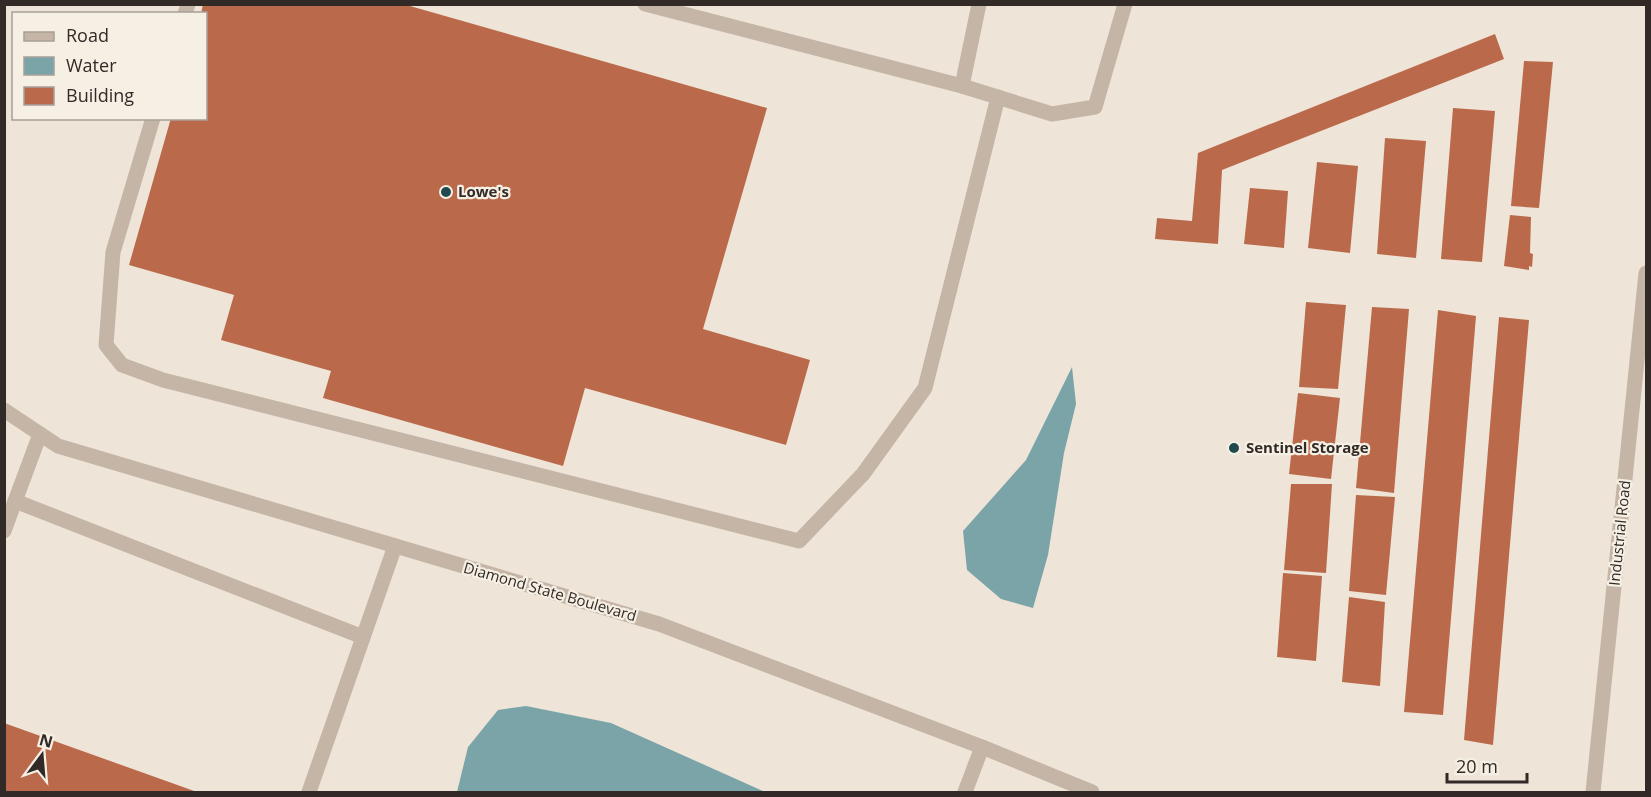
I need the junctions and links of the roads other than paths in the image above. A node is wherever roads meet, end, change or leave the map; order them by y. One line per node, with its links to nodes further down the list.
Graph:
1 (645, 4): 4 (street)
2 (979, 4): 4 (street)
3 (1125, 4): 5 (street)
4 (962, 86): 5 (street)
5 (998, 97): 6 (street)
6 (152, 120)
7 (1647, 273): 18 (street, Industrial Road)
8 (4, 410): 9 (street, Diamond State Boulevard)
9 (40, 434): 10 (street); 12 (street, Diamond State Boulevard)
10 (15, 501): 11 (street); 13 (street)
11 (4, 531)
12 (395, 546): 13 (street); 14 (street, Diamond State Boulevard)
13 (363, 637): 15 (street)
14 (982, 747): 16 (street); 17 (street, Diamond State Boulevard)
15 (309, 792)
16 (964, 792)
17 (1092, 792)
18 (1593, 792)

